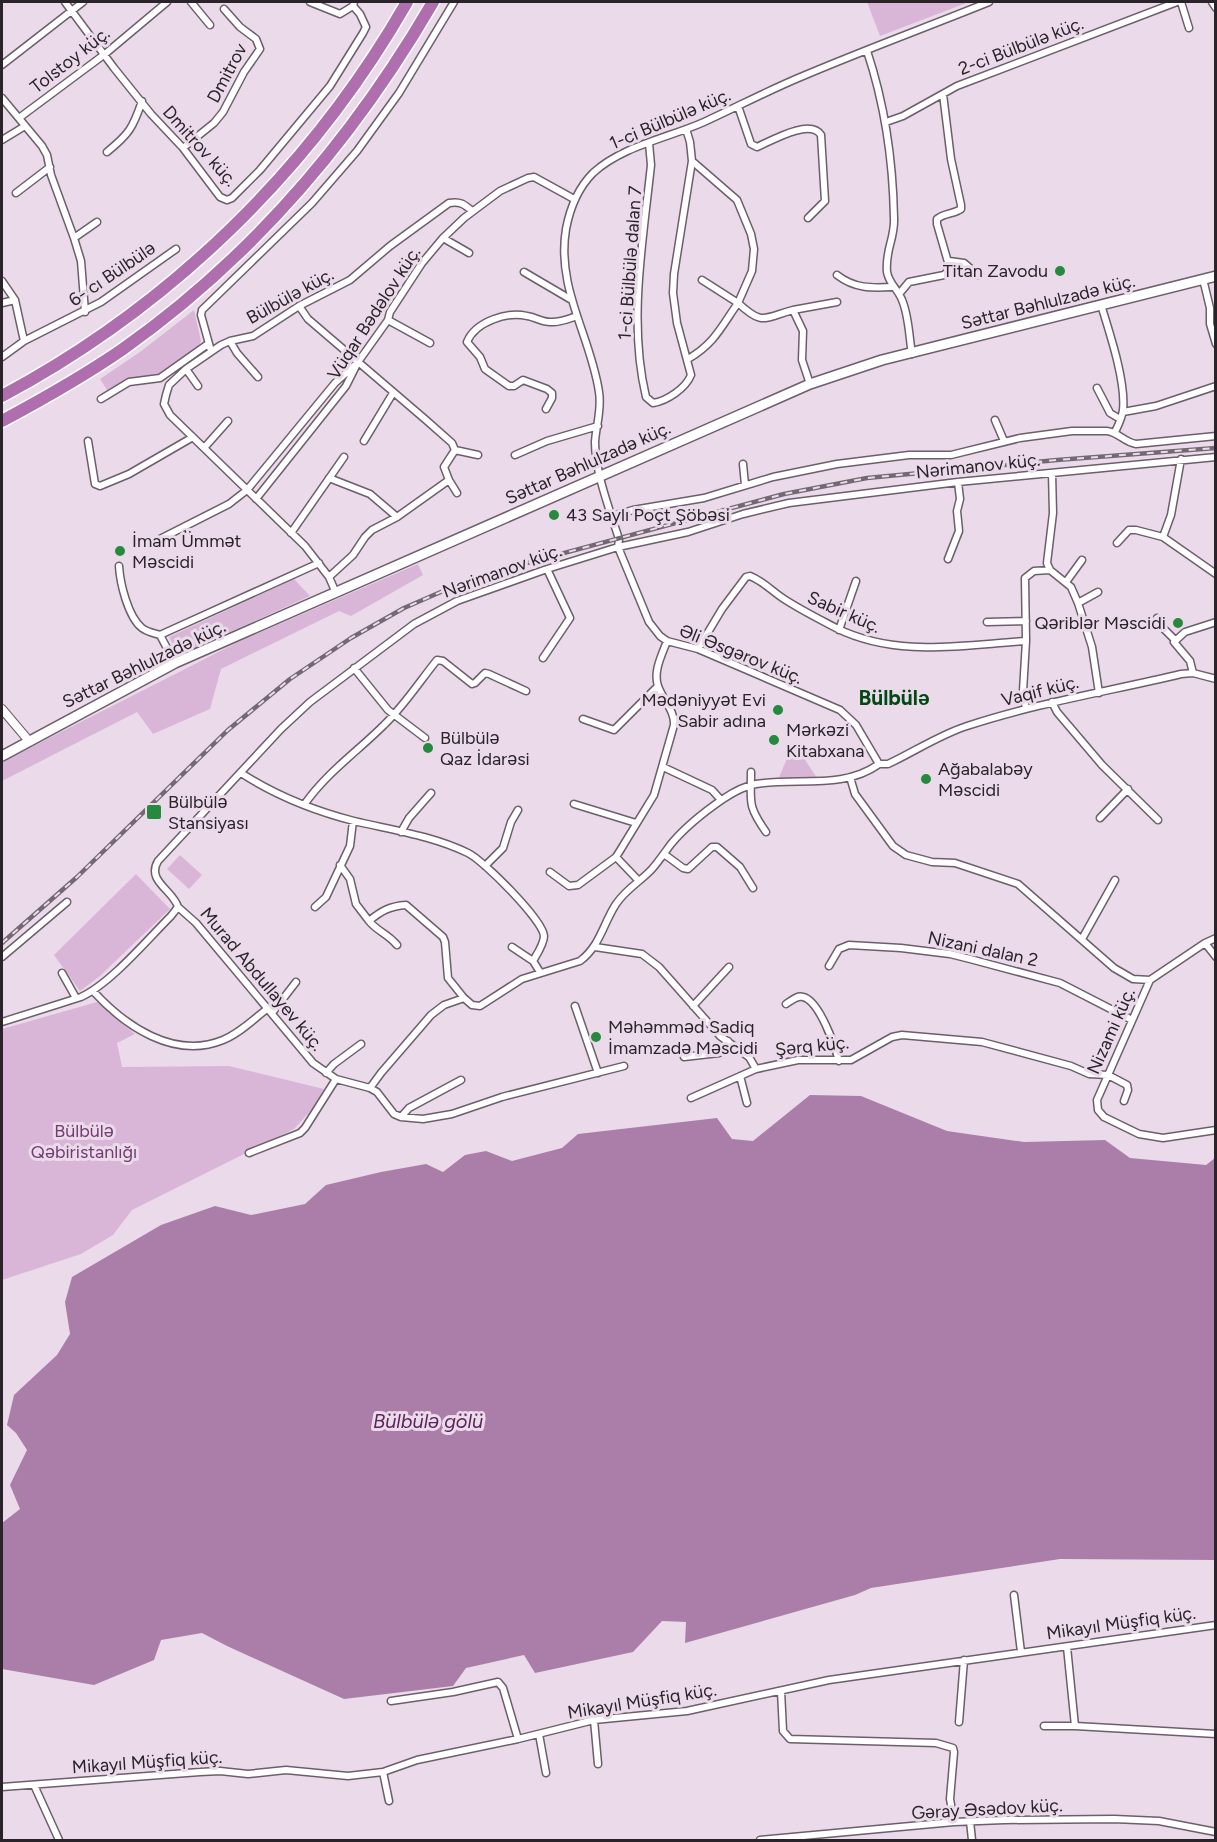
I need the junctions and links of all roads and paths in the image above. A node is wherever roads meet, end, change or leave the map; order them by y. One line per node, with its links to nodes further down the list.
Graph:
1 (65, 2): 15 (street, Dmitrov küç.)
2 (83, 2): 15 (street)
3 (167, 2): 19 (street, Tolstoy küç.)
4 (191, 2): 16 (street)
5 (310, 2): 12 (street)
6 (407, 2): 82 (highway)
7 (433, 2): 87 (highway)
8 (454, 2): 68 (street)
9 (989, 2): 18 (street, 1-ci Bülbülə küç.)
10 (1179, 2): 17 (street); 21 (street, 2-ci Bülbülə küç.)
11 (1212, 2): 13 (street)
12 (353, 4): 31 (street, Dmitrov küç.)
13 (1215, 8)
14 (224, 9): 31 (street, Dmitrov)
15 (72, 10): 19 (street, Dmitrov küç.); 20 (street)
16 (210, 25)
17 (1189, 28)
18 (867, 51): 24 (street, 1-ci Bülbülə küç.); 26 (street)
19 (105, 54): 23 (street, Dmitrov küç.); 25 (street, Tolstoy küç.)
20 (2, 65)
21 (943, 94): 26 (street, 2-ci Bülbülə küç.); 44 (street, 2-ci Bülbülə küç.)
22 (2, 98): 25 (street)
23 (142, 101): 31 (street, Dmitrov küç.); 32 (street)
24 (738, 106): 28 (street, 1-ci Bülbülə küç.); 38 (street)
25 (19, 118): 27 (street)
26 (886, 122): 52 (street)
27 (25, 126): 29 (street); 34 (street)
28 (686, 129): 30 (street, 1-ci Bülbülə küç.); 33 (street, 1-ci Bülbülə dalan 7)
29 (2, 140)
30 (649, 143): 36 (street, 1-ci Bülbülə küç.); 73 (street, 1-ci Bülbülə dalan 7)
31 (183, 148)
32 (107, 152)
33 (692, 161): 58 (street); 73 (street, 1-ci Bülbülə dalan 7)
34 (50, 168): 35 (street); 40 (street)
35 (16, 193)
36 (574, 199): 37 (street, Vüqar Bədəlov küç.); 54 (street, 1-ci Bülbülə küç.)
37 (472, 211): 41 (street, Vüqar Bədəlov küç.); 59 (street, Bülbülə küç.)
38 (808, 218)
39 (97, 222): 40 (street)
40 (74, 238): 62 (street)
41 (443, 238): 43 (street); 64 (street, Vüqar Bədəlov küç.)
42 (176, 249): 62 (street, 6- cı Bülbülə)
43 (469, 253)
44 (949, 261): 47 (street); 53 (street)
45 (524, 272): 54 (street)
46 (837, 275): 52 (street)
47 (978, 275)
48 (1215, 276): 50 (main road, Səttar Bəhlulzadə küç.)
49 (702, 279): 58 (street)
50 (1203, 279): 60 (main road, Səttar Bəhlulzadə küç.); 69 (street)
51 (2, 281): 55 (street)
52 (893, 287): 53 (street)
53 (899, 294): 71 (street)
54 (570, 299): 63 (street, 1-ci Bülbülə küç.)
55 (15, 300): 57 (street); 65 (street)
56 (837, 302): 61 (street)
57 (2, 303)
58 (738, 303): 61 (street); 73 (street)
59 (299, 306): 66 (street, Bülbülə küç.); 74 (street)
60 (1101, 306): 71 (main road, Səttar Bəhlulzadə küç.); 85 (street)
61 (793, 310): 77 (street)
62 (85, 312): 65 (street, 6- cı Bülbülə)
63 (577, 316): 84 (street); 89 (street, 1-ci Bülbülə küç.)
64 (388, 320): 67 (street); 74 (street, Vüqar Bədəlov küç.)
65 (24, 341): 72 (street, 6- cı Bülbülə)
66 (230, 341): 70 (street, Bülbülə küç.); 76 (street)
67 (429, 343)
68 (208, 344): 70 (street); 83 (street)
69 (1215, 344)
70 (211, 351): 75 (street, Bülbülə küç.)
71 (912, 354): 77 (main road, Səttar Bəhlulzadə küç.)
72 (2, 357)
73 (688, 359)
74 (358, 362): 81 (street); 110 (street); 112 (street, Vüqar Bədəlov küç.)
75 (186, 369): 78 (street); 92 (street, Bülbülə küç.)
76 (258, 377)
77 (810, 384): 105 (main road, Səttar Bəhlulzadə küç.)
78 (198, 386)
79 (1215, 386): 85 (street)
80 (1097, 388): 85 (street)
81 (393, 393): 94 (street); 97 (street)
82 (2, 396)
83 (100, 399)
84 (546, 409)
85 (1122, 415): 90 (street)
86 (995, 420): 95 (street)
87 (2, 421)
88 (228, 421): 96 (street)
89 (598, 426): 99 (street); 105 (street, 1-ci Bülbülə küç.)
90 (1115, 432): 91 (street, Nərimanov küç.); 95 (street, Nərimanov küç.)
91 (1215, 436)
92 (193, 437): 93 (street); 96 (street, Bülbülə küç.)
93 (88, 441)
94 (364, 441)
95 (1004, 441): 109 (street, Nərimanov küç.)
96 (204, 448): 110 (street, Bülbülə küç.)
97 (456, 450): 98 (street); 107 (street)
98 (478, 455)
99 (515, 455)
100 (344, 457): 106 (street)
101 (1215, 457): 102 (street, Nərimanov küç.)
102 (1181, 459): 104 (street, Nərimanov küç.); 116 (street)
103 (743, 464): 109 (street)
104 (1052, 473): 108 (street, Nərimanov küç.); 125 (street)
105 (601, 476): 113 (street, 1-ci Bülbülə küç.); 131 (main road, Səttar Bəhlulzadə küç.)
106 (329, 478): 114 (street); 115 (street)
107 (449, 480): 111 (street); 114 (street)
108 (958, 482): 119 (street, Nərimanov küç.); 120 (street)
109 (745, 485): 113 (street, Nərimanov küç.)
110 (247, 490): 112 (street, Bülbülə küç.); 117 (street)
111 (457, 493)
112 (256, 499): 115 (street, Bülbülə küç.)
113 (612, 516): 119 (street, 1-ci Bülbülə küç.)
114 (397, 517): 127 (street)
115 (291, 533): 122 (street, Bülbülə küç.)
116 (1163, 537): 118 (street); 126 (street)
117 (156, 541)
118 (1117, 543)
119 (618, 547): 124 (street, Nərimanov küç.); 140 (street, Əli Əsgərov küç.)
120 (948, 559)
121 (1082, 560): 129 (street)
122 (319, 563): 127 (street, Bülbülə küç.); 138 (street)
123 (119, 566): 138 (street)
124 (547, 569): 143 (street); 145 (street, Nərimanov küç.)
125 (1050, 570): 129 (street); 134 (street)
126 (1215, 574)
127 (329, 577): 131 (street, Bülbülə küç.)
128 (856, 581): 137 (street)
129 (1066, 582): 132 (street)
130 (1098, 592): 132 (street)
131 (336, 593): 144 (main road, Səttar Bəhlulzadə küç.)
132 (1078, 603): 150 (street)
133 (1157, 618): 139 (street)
134 (1026, 621): 135 (street); 141 (street)
135 (987, 622)
136 (1215, 622): 139 (street)
137 (839, 630): 141 (street, Sabir küç.); 142 (street, Sabir küç.)
138 (160, 635): 144 (street)
139 (1175, 640): 146 (street)
140 (667, 641): 142 (street, Əli Əsgərov küç.); 148 (street)
141 (1026, 641): 153 (street)
142 (698, 649): 159 (street, Əli Əsgərov küç.)
143 (543, 658)
144 (175, 663): 157 (main road, Səttar Bəhlulzadə küç.)
145 (354, 668): 154 (street); 162 (street, Nərimanov küç.)
146 (1193, 673): 147 (street, Vaqif küç.); 150 (street, Vaqif küç.)
147 (1215, 679)
148 (658, 686): 155 (street); 160 (street)
149 (526, 691): 154 (street)
150 (1099, 693): 151 (street, Vaqif küç.)
151 (1052, 702): 153 (street, Vaqif küç.); 165 (street)
152 (2, 709): 157 (street)
153 (1026, 709): 159 (street, Vaqif küç.)
154 (393, 715): 156 (street); 169 (street)
155 (583, 719)
156 (425, 738)
157 (29, 741): 158 (main road, Səttar Bəhlulzadə küç.)
158 (2, 756)
159 (879, 764): 163 (street, Vaqif küç.)
160 (663, 767): 167 (street); 174 (street)
161 (751, 772): 164 (street)
162 (241, 773): 169 (street); 186 (street, Nərimanov küç.)
163 (850, 777): 164 (street, Vaqif küç.); 190 (street)
164 (751, 785): 167 (street); 176 (street)
165 (1128, 789): 171 (street); 173 (street)
166 (431, 793): 175 (street)
167 (721, 800): 177 (street)
168 (573, 804): 174 (street)
169 (304, 805): 172 (street)
170 (518, 810): 180 (street)
171 (1100, 818)
172 (352, 820): 175 (street); 179 (street)
173 (1158, 820)
174 (636, 823): 178 (street)
175 (401, 832): 180 (street)
176 (766, 832)
177 (664, 854): 182 (street); 184 (street)
178 (616, 857): 181 (street); 182 (street)
179 (340, 865): 187 (street); 188 (street)
180 (485, 866): 197 (street)
181 (550, 872)
182 (638, 880): 194 (street)
183 (1115, 880): 190 (street)
184 (753, 888)
185 (67, 902): 195 (street)
186 (178, 907): 204 (street); 210 (street, Murad Abdullayev küç.)
187 (315, 907)
188 (369, 921): 192 (street); 206 (street)
189 (1215, 938): 191 (street, Nizami küç.)
190 (1082, 939): 202 (street)
191 (1205, 943): 196 (street); 202 (street, Nizami küç.)
192 (397, 945)
193 (512, 947): 197 (street)
194 (595, 947): 200 (street); 209 (street, Şərq küç.)
195 (2, 957)
196 (1215, 957)
197 (533, 961): 200 (street)
198 (829, 966): 211 (street, Nizani dalan 2)
199 (729, 967): 209 (street)
200 (540, 972): 206 (street)
201 (62, 973): 205 (street)
202 (1150, 980): 211 (street, Nizami küç.)
203 (296, 982): 210 (street)
204 (93, 991): 205 (street); 210 (street)
205 (76, 998): 212 (street)
206 (464, 998): 225 (street)
207 (786, 1004): 216 (street)
208 (575, 1006): 220 (street)
209 (693, 1006): 213 (street, Şərq küç.)
210 (270, 1010): 219 (street, Murad Abdullayev küç.)
211 (1132, 1020): 221 (street, Nizami küç.)
212 (2, 1022)
213 (728, 1041): 215 (street); 218 (street, Şərq küç.)
214 (361, 1044): 219 (street)
215 (684, 1058)
216 (839, 1061): 218 (street, Şərq küç.); 221 (street, Şərq küç.)
217 (624, 1066): 220 (street)
218 (756, 1069): 222 (street)
219 (327, 1073): 223 (street, Murad Abdullayev küç.)
220 (597, 1073): 229 (street)
221 (1108, 1075): 227 (street); 230 (street, Nizami küç.)
222 (740, 1076): 226 (street); 228 (street)
223 (336, 1079): 225 (street, Murad Abdullayev küç.); 231 (street)
224 (461, 1080): 229 (street)
225 (370, 1088): 229 (street)
226 (691, 1098)
227 (1125, 1101)
228 (747, 1103)
229 (400, 1117)
230 (1215, 1130)
231 (249, 1153)
232 (1014, 1595): 235 (street)
233 (1215, 1625): 234 (street, Mikayıl Müşfiq küç.)
234 (1066, 1647): 235 (street, Mikayıl Müşfiq küç.); 242 (street)
235 (1021, 1653): 236 (street, Mikayıl Müşfiq küç.)
236 (964, 1660): 237 (street, Mikayıl Müşfiq küç.); 240 (street)
237 (781, 1691): 239 (street, Mikayıl Müşfiq küç.); 253 (street)
238 (391, 1701): 245 (street)
239 (594, 1720): 243 (street, Mikayıl Müşfiq küç.); 246 (street)
240 (958, 1722)
241 (1044, 1726): 242 (street)
242 (1075, 1726): 244 (street)
243 (539, 1734): 245 (street, Mikayıl Müşfiq küç.); 248 (street)
244 (1215, 1734)
245 (518, 1739): 247 (street, Mikayıl Müşfiq küç.)
246 (598, 1764)
247 (383, 1772): 249 (street, Mikayıl Müşfiq küç.); 251 (street)
248 (546, 1773)
249 (34, 1785): 250 (street, Mikayıl Müşfiq küç.); 255 (street)
250 (2, 1786)
251 (389, 1801)
252 (970, 1821): 253 (street, Gəray Əsədov küç.); 254 (street, Gəray Əsədov küç.); 257 (street)
253 (954, 1822): 256 (street, Gəray Əsədov küç.)
254 (1215, 1832)
255 (59, 1840)
256 (760, 1840)
257 (972, 1840)

